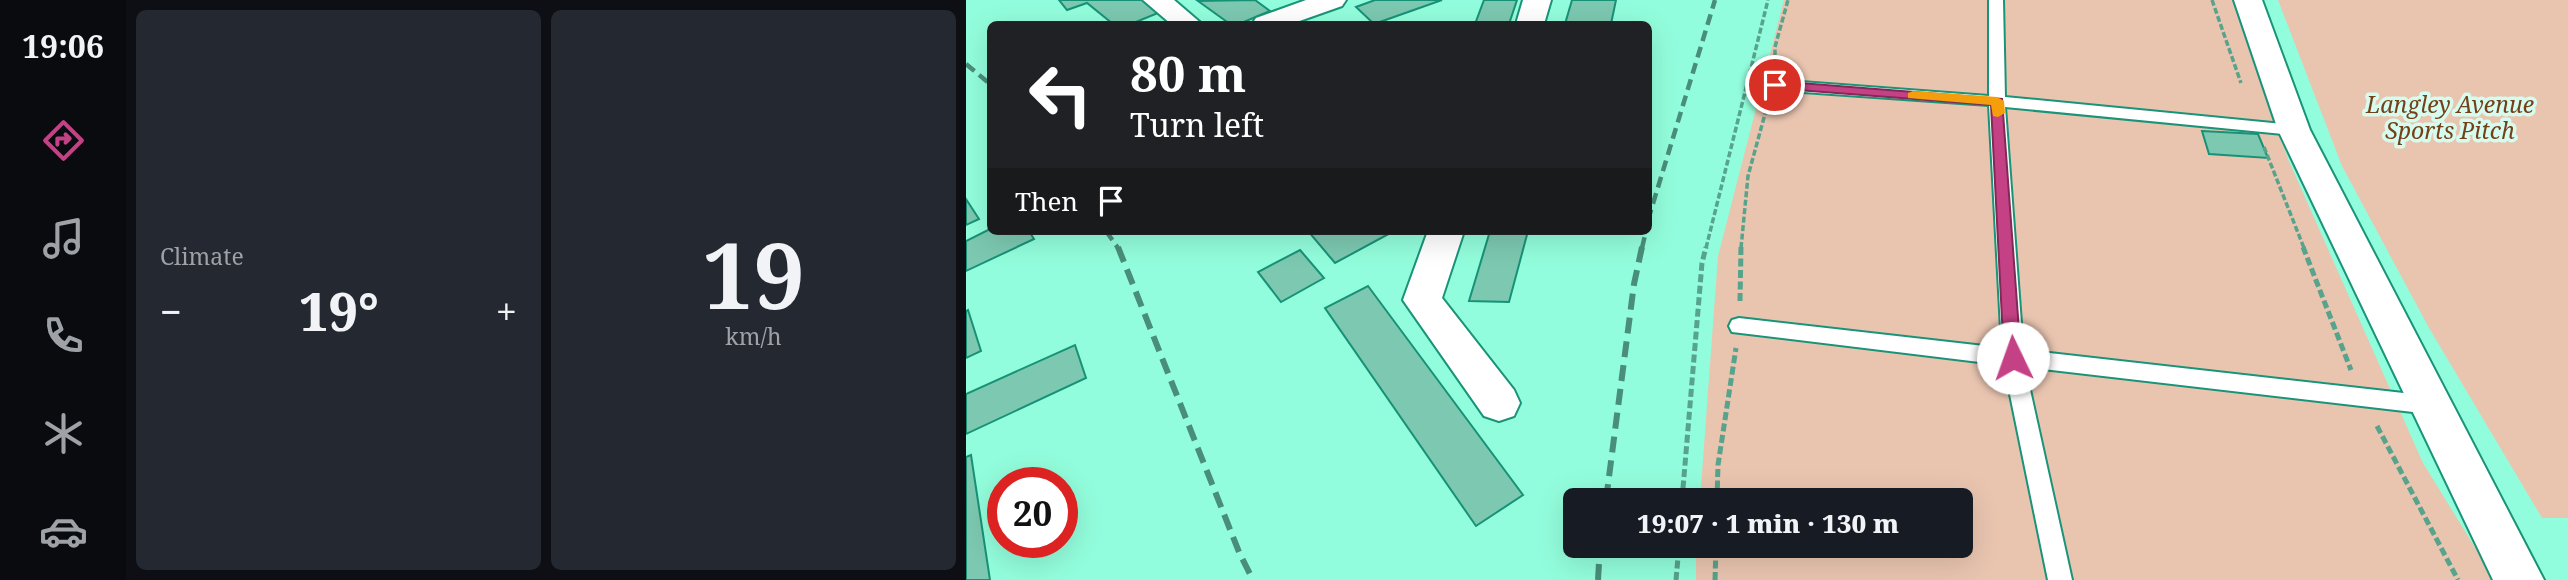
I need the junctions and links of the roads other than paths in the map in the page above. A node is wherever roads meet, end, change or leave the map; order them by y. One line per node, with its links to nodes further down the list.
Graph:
1 (1157, 0): 6 (street)
2 (1332, 0): 7 (street)
3 (1536, 0): 8 (street)
4 (1996, 0): 10 (lane)
5 (2248, 0): 11 (street)
6 (1184, 21)
7 (1274, 21)
8 (1531, 21)
9 (1775, 85): 10 (lane)
10 (1997, 101): 11 (lane); 14 (lane)
11 (2294, 130): 16 (street)
12 (1445, 235): 15 (street)
13 (1739, 326): 14 (lane)
14 (2013, 358): 16 (lane); 17 (lane)
15 (1499, 403)
16 (2430, 405): 18 (street)
17 (2060, 580)
18 (2519, 580)

